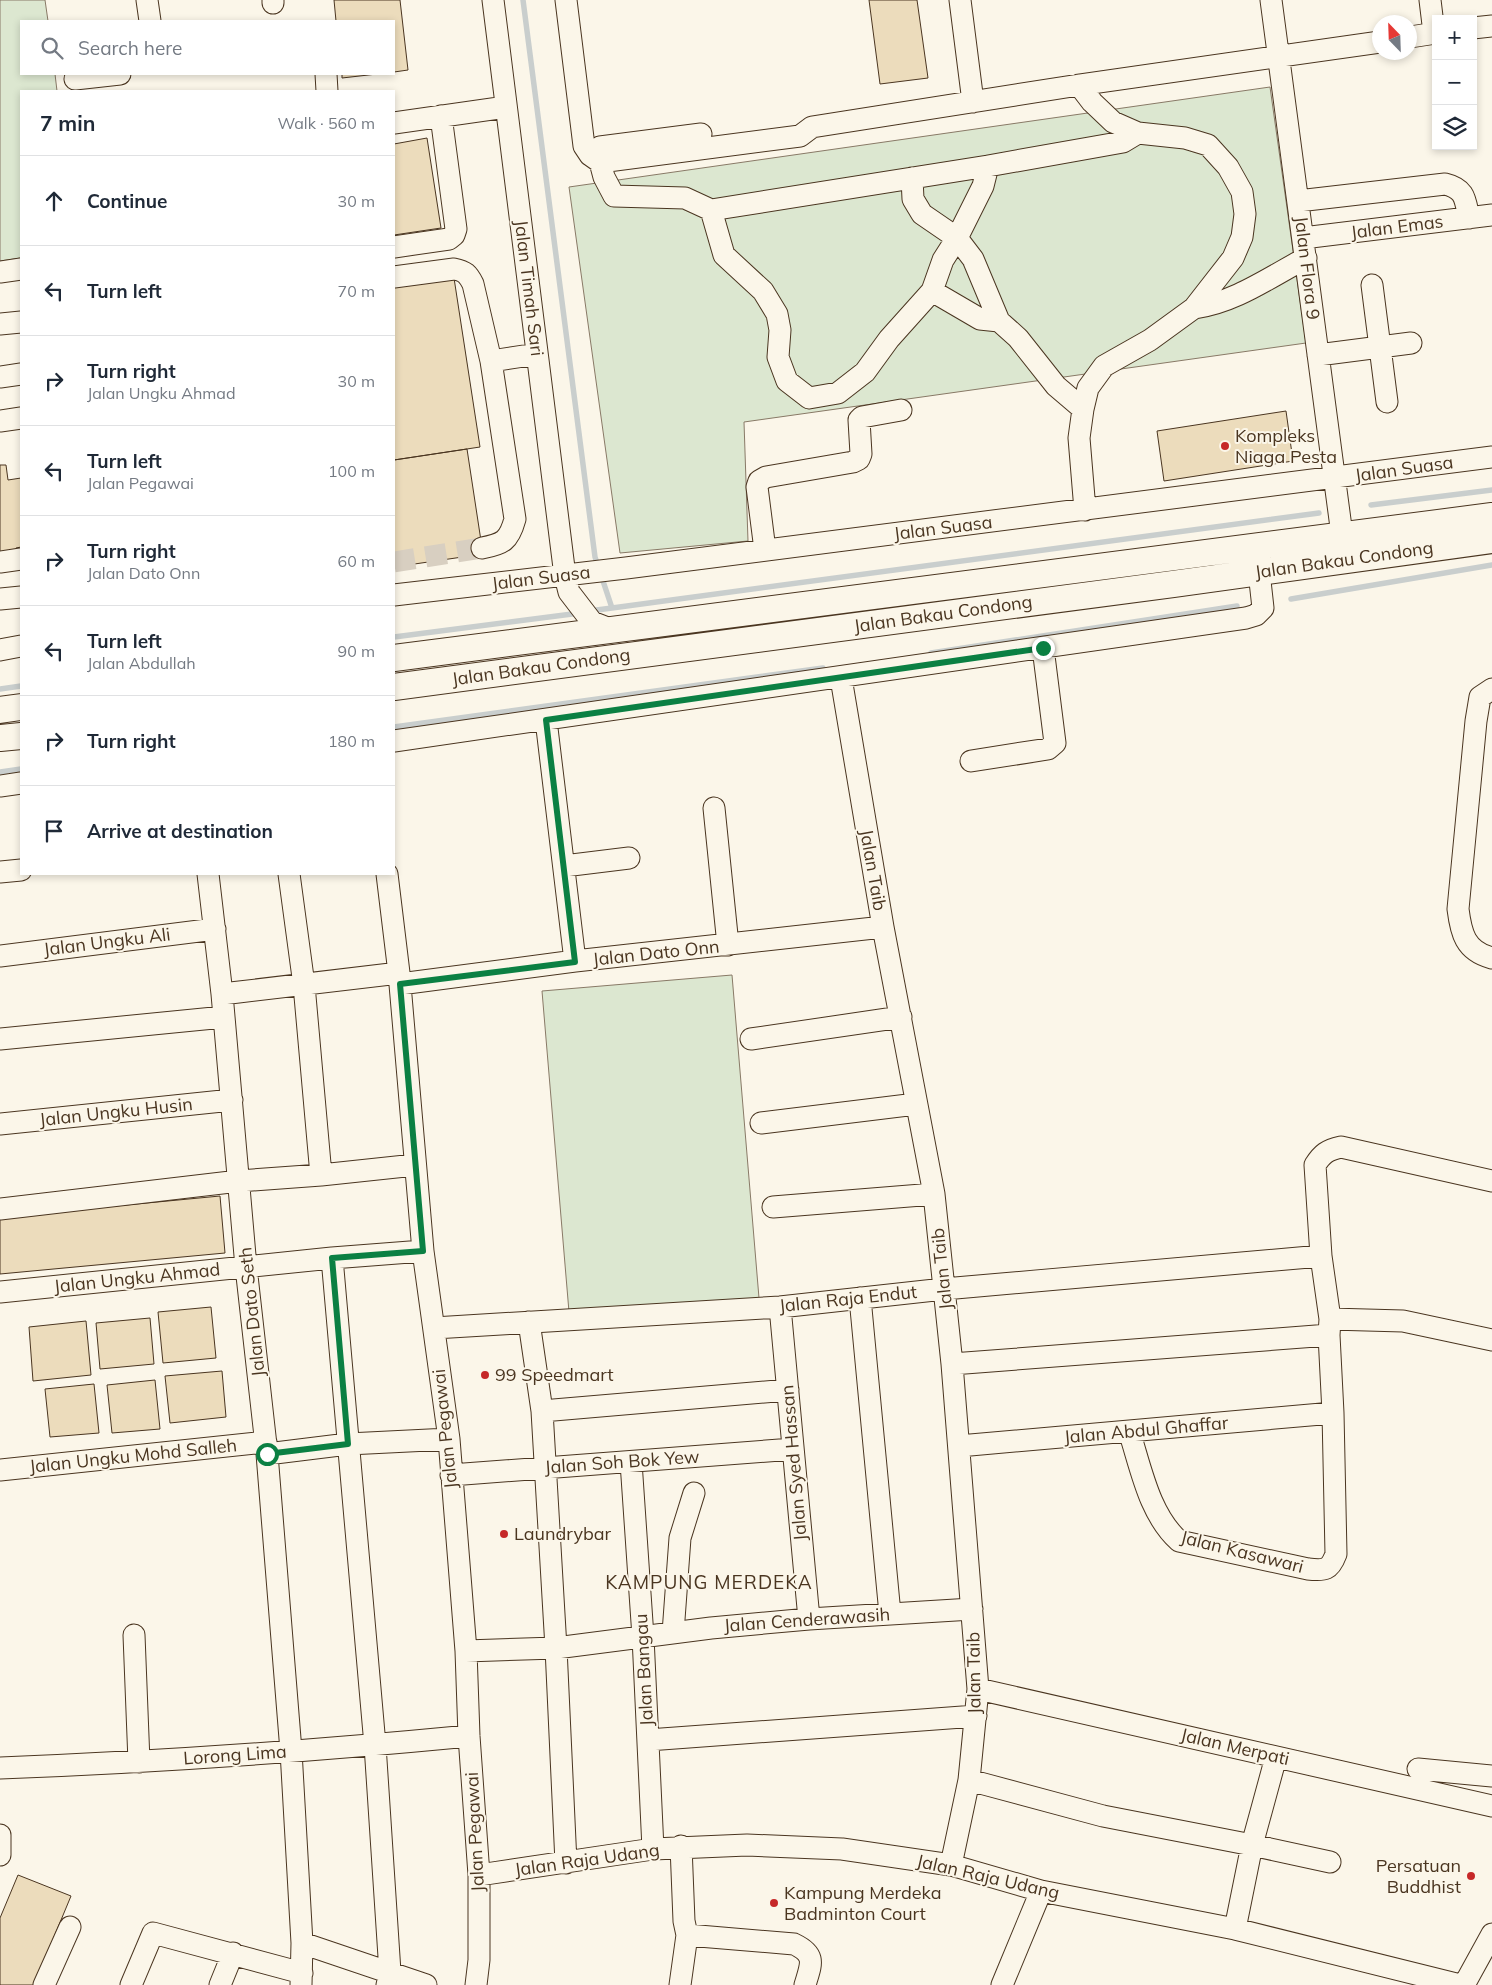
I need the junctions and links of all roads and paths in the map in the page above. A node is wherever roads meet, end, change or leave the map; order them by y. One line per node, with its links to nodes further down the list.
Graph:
1 (148, 0): 8 (street)
2 (493, 0): 21 (street, Jalan Timah Sari)
3 (566, 0): 25 (street)
4 (960, 0): 20 (street)
5 (1271, 0): 14 (street, Jalan Flora 9)
6 (1430, 0): 7 (street)
7 (1432, 15)
8 (150, 20)
9 (1492, 26): 10 (street)
10 (1477, 28)
11 (1432, 33): 12 (street)
12 (1417, 36)
13 (1372, 43): 14 (street)
14 (1279, 58): 18 (street); 28 (street, Jalan Flora 9)
15 (111, 75): 17 (street)
16 (326, 75): 19 (street)
17 (75, 79)
18 (1079, 85): 20 (street); 24 (street)
19 (327, 90)
20 (973, 102): 25 (street)
21 (506, 108): 22 (street); 47 (street, Jalan Timah Sari)
22 (441, 116): 23 (street); 34 (street)
23 (395, 123)
24 (1138, 133): 26 (street); 41 (street)
25 (595, 159): 29 (street)
26 (988, 166): 27 (street); 32 (street)
27 (912, 178): 29 (street); 32 (street)
28 (1298, 200): 31 (street); 33 (street, Jalan Flora 9)
29 (711, 210): 40 (street)
30 (1492, 215): 31 (street, Jalan Emas)
31 (1470, 218): 33 (street, Jalan Emas)
32 (957, 238): 40 (street); 42 (street)
33 (1303, 238): 35 (street, Jalan Flora 9)
34 (395, 247)
35 (1306, 258): 41 (street); 48 (street, Jalan Flora 9)
36 (20, 269): 37 (street)
37 (0, 272)
38 (395, 277): 49 (street)
39 (1372, 285): 46 (street)
40 (932, 290): 42 (street)
41 (1194, 308): 53 (street)
42 (999, 321): 53 (street)
43 (20, 322): 44 (street)
44 (0, 324)
45 (1411, 343): 46 (street)
46 (1380, 347): 48 (street); 52 (street)
47 (537, 354): 49 (street); 68 (street, Jalan Timah Sari)
48 (1318, 355): 58 (street, Jalan Flora 9)
49 (491, 361): 63 (street)
50 (20, 374): 51 (street)
51 (0, 377)
52 (1387, 402)
53 (1083, 408): 59 (street)
54 (901, 410): 64 (street)
55 (20, 418): 56 (street)
56 (0, 421)
57 (1492, 457): 58 (street, Jalan Suasa)
58 (1335, 478): 59 (street, Jalan Suasa); 62 (street, Jalan Flora 9)
59 (1085, 510): 64 (street, Jalan Suasa)
60 (1492, 516): 62 (main road, Jalan Bakau Condong)
61 (1492, 540): 62 (main road, Jalan Bakau Condong)
62 (1344, 547): 67 (main road, Jalan Bakau Condong); 72 (main road, Jalan Bakau Condong)
63 (482, 548)
64 (766, 550): 68 (street, Jalan Suasa)
65 (20, 559): 66 (street)
66 (0, 562)
67 (1259, 572): 74 (street); 78 (main road, Jalan Bakau Condong)
68 (567, 584): 69 (street, Jalan Suasa); 72 (street)
69 (395, 595)
70 (20, 597): 71 (street)
71 (0, 599)
72 (601, 626): 76 (main road, Jalan Bakau Condong)
73 (20, 646): 75 (street)
74 (1043, 648): 77 (street); 88 (street)
75 (0, 650)
76 (395, 658)
77 (841, 678): 84 (street); 99 (street, Jalan Taib)
78 (424, 683): 79 (main road, Jalan Bakau Condong); 81 (street)
79 (395, 687)
80 (1492, 689): 103 (street)
81 (395, 698)
82 (20, 707): 83 (main road)
83 (0, 710)
84 (546, 720): 87 (street); 93 (street)
85 (20, 736): 86 (main road)
86 (0, 738)
87 (395, 741)
88 (971, 761)
89 (20, 784): 90 (street)
90 (0, 786)
91 (714, 808): 101 (street)
92 (629, 858): 93 (street)
93 (564, 866): 104 (street)
94 (20, 870): 95 (street)
95 (0, 872)
96 (208, 875): 100 (street, Jalan Dato Seth)
97 (289, 875): 106 (street)
98 (387, 875): 105 (street, Jalan Pegawai)
99 (883, 927): 101 (street, Jalan Dato Onn); 109 (street, Jalan Taib)
100 (215, 929): 102 (street, Jalan Ungku Ali); 107 (street, Jalan Dato Seth)
101 (728, 946): 104 (street, Jalan Dato Onn)
102 (0, 956)
103 (1492, 958)
104 (575, 962): 105 (street, Jalan Dato Onn)
105 (399, 978): 106 (street, Jalan Dato Onn); 116 (street, Jalan Pegawai)
106 (304, 985): 107 (street, Jalan Dato Onn); 117 (street)
107 (222, 994): 108 (street, Jalan Dato Seth)
108 (224, 1017): 110 (street); 112 (street, Jalan Dato Seth)
109 (901, 1017): 111 (street); 113 (street, Jalan Taib)
110 (0, 1039)
111 (751, 1039)
112 (232, 1100): 115 (street, Jalan Ungku Husin); 118 (street, Jalan Dato Seth)
113 (916, 1104): 114 (street); 120 (street, Jalan Taib)
114 (761, 1123)
115 (0, 1124)
116 (414, 1165): 117 (street); 123 (street, Jalan Pegawai)
117 (322, 1175): 118 (street)
118 (239, 1181): 122 (street); 126 (street, Jalan Dato Seth)
119 (1492, 1181): 124 (street)
120 (934, 1194): 121 (street); 127 (street, Jalan Taib)
121 (774, 1207)
122 (0, 1209)
123 (423, 1251): 125 (street, Jalan Ungku Ahmad); 133 (street, Jalan Pegawai)
124 (1321, 1256): 127 (street, Jalan Raja Endut); 132 (street)
125 (332, 1258): 126 (street, Jalan Ungku Ahmad); 141 (street)
126 (246, 1266): 128 (street, Jalan Ungku Ahmad); 143 (street, Jalan Dato Seth)
127 (944, 1289): 129 (street, Jalan Raja Endut); 135 (street, Jalan Taib)
128 (0, 1292)
129 (860, 1298): 130 (street, Jalan Raja Endut); 151 (street)
130 (780, 1307): 131 (street, Jalan Raja Endut); 136 (street, Jalan Syed Hassan)
131 (529, 1322): 133 (street, Jalan Raja Endut); 137 (street)
132 (1329, 1327): 134 (street); 135 (street); 138 (street)
133 (434, 1328): 140 (street, Jalan Pegawai)
134 (1492, 1340)
135 (952, 1364): 142 (street, Jalan Taib)
136 (788, 1390): 137 (street); 144 (street, Jalan Syed Hassan)
137 (542, 1411): 146 (street)
138 (1333, 1413): 139 (street, Jalan Abdul Ghaffar); 139 (street, Jalan Kasawari)
139 (1129, 1431): 142 (street, Jalan Abdul Ghaffar)
140 (449, 1439): 141 (street, Jalan Ungku Mohd Salleh); 148 (street, Jalan Pegawai)
141 (348, 1444): 143 (street, Jalan Ungku Mohd Salleh); 162 (street)
142 (959, 1446): 150 (street, Jalan Taib)
143 (266, 1448): 147 (street, Jalan Ungku Mohd Salleh); 163 (street, Jalan Dato Seth)
144 (793, 1449): 145 (street, Jalan Soh Bok Yew); 152 (street, Jalan Syed Hassan)
145 (631, 1462): 146 (street, Jalan Soh Bok Yew); 155 (street, Jalan Bangau)
146 (546, 1468): 148 (street, Jalan Soh Bok Yew); 156 (street)
147 (0, 1470)
148 (451, 1475): 157 (street, Jalan Pegawai)
149 (694, 1493): 153 (street)
150 (972, 1609): 151 (street, Jalan Cenderawasih); 158 (street, Jalan Taib)
151 (890, 1614): 152 (street, Jalan Cenderawasih)
152 (809, 1619): 153 (street, Jalan Cenderawasih)
153 (673, 1633): 155 (street, Jalan Cenderawasih)
154 (134, 1636): 165 (street)
155 (643, 1637): 156 (street, Jalan Cenderawasih); 161 (street, Jalan Bangau)
156 (556, 1648): 157 (street, Jalan Cenderawasih); 177 (street)
157 (466, 1651): 160 (street, Jalan Pegawai)
158 (978, 1689): 159 (street, Jalan Taib); 164 (street, Jalan Merpati)
159 (976, 1716): 161 (street); 169 (street, Jalan Taib)
160 (469, 1736): 162 (street, Lorong Lima); 179 (street, Jalan Pegawai)
161 (648, 1740): 174 (street, Jalan Bangau)
162 (375, 1745): 163 (street, Lorong Lima); 189 (street)
163 (291, 1751): 165 (street, Lorong Lima); 185 (street, Jalan Dato Seth)
164 (1276, 1756): 170 (street, Jalan Merpati); 172 (street)
165 (139, 1762): 166 (street, Lorong Lima)
166 (0, 1768)
167 (1418, 1769): 168 (street)
168 (1492, 1776)
169 (968, 1780): 172 (street); 178 (street, Jalan Taib)
170 (1492, 1806)
171 (0, 1835): 175 (street)
172 (1252, 1845): 176 (street); 182 (street)
173 (681, 1846): 174 (street, Jalan Raja Udang); 178 (street, Jalan Raja Udang); 184 (street)
174 (653, 1849): 177 (street, Jalan Raja Udang)
175 (0, 1855)
176 (1330, 1862)
177 (566, 1863): 179 (street, Jalan Raja Udang)
178 (951, 1865): 180 (street, Jalan Raja Udang)
179 (479, 1875): 194 (street, Jalan Pegawai)
180 (1041, 1890): 182 (street, Jalan Raja Udang); 197 (street)
181 (70, 1927): 190 (street)
182 (1235, 1929): 187 (street, Jalan Raja Udang)
183 (1492, 1934): 198 (street)
184 (687, 1935): 195 (street); 196 (street)
185 (302, 1943): 188 (street, Jalan Dato Seth); 189 (street)
186 (233, 1953): 188 (street); 191 (street); 192 (street)
187 (1383, 1976): 198 (street, Jalan Raja Udang)
188 (302, 1979)
189 (388, 1979): 193 (street)
190 (44, 1985)
191 (131, 1985)
192 (220, 1985)
193 (426, 1985)
194 (476, 1985)
195 (680, 1985)
196 (805, 1985)
197 (1002, 1985)
198 (1462, 1985)

